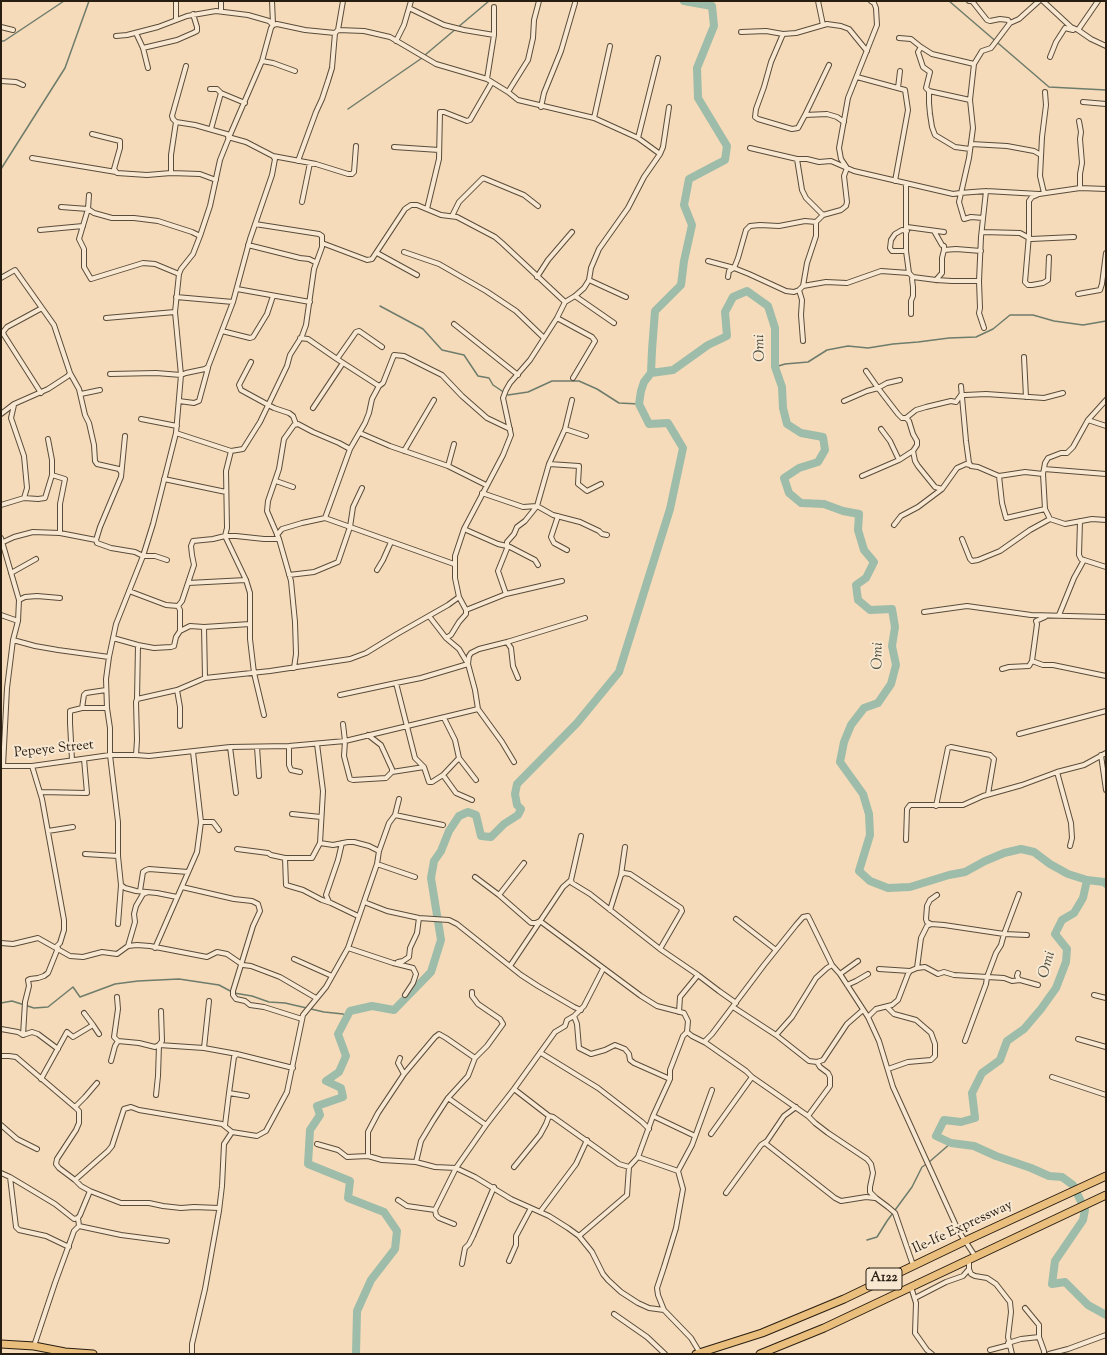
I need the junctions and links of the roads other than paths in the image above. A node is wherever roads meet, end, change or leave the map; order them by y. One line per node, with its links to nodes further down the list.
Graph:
1 (176, 1): 18 (street)
2 (221, 1): 16 (street)
3 (272, 1): 19 (street)
4 (344, 1): 26 (street)
5 (411, 1): 15 (street)
6 (539, 1): 55 (street)
7 (818, 1): 21 (street)
8 (871, 1): 37 (street)
9 (971, 1): 20 (street)
10 (1039, 1): 20 (street)
11 (1043, 1): 24 (street)
12 (1098, 1): 24 (street)
13 (575, 3): 62 (street)
14 (494, 7): 29 (street)
15 (409, 8): 29 (street); 32 (street)
16 (221, 11): 17 (street); 19 (street)
17 (193, 14): 18 (street); 36 (street)
18 (176, 20): 25 (street)
19 (274, 24): 26 (street); 40 (street)
20 (1010, 24): 42 (street)
21 (823, 25): 28 (street); 37 (street)
22 (1, 28): 23 (street)
23 (13, 30)
24 (1078, 30): 34 (street); 38 (street)
25 (136, 32): 30 (street); 36 (street)
26 (337, 32): 32 (street); 84 (street)
27 (741, 32): 28 (street)
28 (783, 34): 64 (street)
29 (494, 35): 48 (street)
30 (116, 36)
31 (899, 38): 35 (street)
32 (396, 41): 48 (street)
33 (610, 46): 65 (street)
34 (1106, 46)
35 (921, 47): 42 (street); 54 (street)
36 (143, 48): 44 (street)
37 (867, 51): 47 (street)
38 (1050, 57)
39 (658, 58): 72 (street)
40 (262, 61): 45 (street); 60 (street)
41 (829, 64): 64 (street)
42 (974, 64): 58 (street)
43 (186, 66): 67 (street)
44 (148, 68)
45 (295, 71)
46 (900, 71): 52 (street)
47 (856, 77): 52 (street); 68 (street)
48 (487, 79): 50 (street)
49 (1, 81): 51 (street)
50 (492, 82): 55 (street); 78 (street)
51 (23, 85)
52 (898, 88): 90 (street)
53 (210, 89): 57 (street)
54 (929, 91): 58 (street); 77 (street)
55 (508, 92): 62 (street)
56 (1045, 92): 80 (street)
57 (221, 93): 60 (street); 69 (street)
58 (970, 100): 73 (street)
59 (1083, 102): 61 (street)
60 (245, 103): 71 (street)
61 (1106, 104)
62 (541, 107): 65 (street)
63 (669, 107): 79 (street)
64 (805, 115): 68 (street)
65 (594, 118): 72 (street)
66 (1080, 121): 92 (street)
67 (176, 122): 69 (street); 88 (street)
68 (844, 122): 86 (street)
69 (211, 129): 71 (street)
70 (92, 134): 87 (street)
71 (229, 136): 81 (street); 89 (street)
72 (638, 138): 79 (street)
73 (971, 144): 77 (street); 80 (street)
74 (356, 146): 85 (street)
75 (394, 147): 78 (street)
76 (750, 148): 83 (street)
77 (970, 149): 95 (street)
78 (440, 150): 102 (street)
79 (660, 154): 137 (street)
80 (1041, 155): 96 (street)
81 (273, 156): 84 (street); 107 (street)
82 (32, 158): 87 (street)
83 (797, 159): 86 (street); 103 (street)
84 (298, 161): 85 (street)
85 (310, 163): 98 (street)
86 (847, 168): 90 (street); 103 (street)
87 (117, 172): 88 (street)
88 (171, 172): 89 (street)
89 (216, 180): 115 (street)
90 (895, 181): 91 (street)
91 (906, 182): 95 (street); 109 (street)
92 (1080, 188): 93 (street); 96 (street)
93 (1106, 189)
94 (986, 191): 95 (street); 96 (street); 105 (street)
95 (960, 192): 105 (street)
96 (1041, 194): 116 (street)
97 (89, 195): 101 (street)
98 (302, 202)
99 (538, 206): 104 (street)
100 (61, 207): 101 (street)
101 (88, 209): 108 (street); 115 (street)
102 (427, 209): 104 (street); 123 (street)
103 (823, 215): 106 (street)
104 (452, 216): 133 (street)
105 (984, 218): 114 (street)
106 (816, 222): 129 (street); 140 (street)
107 (255, 224): 118 (street); 119 (street)
108 (83, 226): 110 (street); 131 (street)
109 (907, 229): 111 (street); 121 (street); 121 (street)
110 (40, 230)
111 (934, 231): 113 (street); 120 (street)
112 (572, 232): 133 (street)
113 (944, 232)
114 (982, 232): 116 (street); 122 (street)
115 (200, 236): 131 (street)
116 (1028, 238): 117 (street); 126 (street)
117 (1074, 238)
118 (322, 243): 123 (street); 128 (street)
119 (248, 244): 128 (street); 141 (street)
120 (944, 250): 122 (street); 138 (street)
121 (906, 251): 130 (street)
122 (981, 251): 139 (street)
123 (377, 252): 132 (street)
124 (404, 252): 160 (street)
125 (1106, 253): 142 (street)
126 (1049, 258)
127 (708, 261): 129 (street)
128 (315, 262): 148 (street)
129 (734, 268): 134 (street); 140 (street)
130 (909, 273): 135 (street); 140 (street)
131 (179, 274): 146 (street)
132 (417, 275)
133 (538, 277): 149 (street)
134 (728, 277)
135 (913, 277): 138 (street); 152 (street)
136 (1, 278): 150 (street)
137 (589, 280): 144 (street); 145 (street)
138 (936, 280): 139 (street)
139 (979, 281): 157 (street)
140 (801, 288): 161 (street)
141 (236, 289): 143 (street); 147 (street)
142 (1078, 294)
143 (273, 296): 148 (street); 158 (street)
144 (575, 296): 149 (street); 155 (street)
145 (626, 297)
146 (176, 298): 147 (street); 151 (street)
147 (233, 302): 158 (street)
148 (310, 302): 159 (street)
149 (565, 302): 154 (street)
150 (42, 308): 169 (street); 179 (street)
151 (175, 312): 153 (street); 171 (street)
152 (911, 314)
153 (106, 318)
154 (557, 318): 160 (street); 173 (street)
155 (614, 323)
156 (454, 324): 172 (street)
157 (984, 328)
158 (222, 331): 167 (street)
159 (300, 338): 164 (street); 190 (street)
160 (544, 338): 172 (street)
161 (803, 341)
162 (382, 347): 164 (street)
163 (1024, 357): 183 (street)
164 (336, 360): 166 (street)
165 (251, 362): 190 (street)
166 (343, 363): 175 (street); 191 (street)
167 (209, 366): 171 (street); 187 (street)
168 (866, 371): 177 (street)
169 (70, 373): 179 (street); 181 (street)
170 (110, 374): 171 (street)
171 (181, 375): 187 (street)
172 (518, 375): 199 (street)
173 (573, 378)
174 (900, 380): 177 (street)
175 (379, 386): 199 (street); 203 (street)
176 (961, 386): 182 (street)
177 (878, 388): 188 (street); 193 (street)
178 (100, 390): 181 (street)
179 (40, 393): 189 (street)
180 (1062, 393): 183 (street)
181 (81, 394): 216 (street)
182 (961, 395): 183 (street); 193 (street); 214 (street)
183 (1026, 397)
184 (434, 400): 210 (street)
185 (572, 400): 200 (street)
186 (1106, 400): 195 (street)
187 (179, 401): 197 (street)
188 (844, 401)
189 (14, 404): 192 (street); 231 (street)
190 (268, 405): 196 (street); 209 (street)
191 (313, 408)
192 (1, 414)
193 (906, 418): 211 (street)
194 (141, 419): 197 (street)
195 (1088, 420): 198 (street); 217 (street)
196 (296, 424): 208 (street); 223 (street)
197 (177, 426): 202 (street)
198 (1106, 426)
199 (510, 429): 225 (street)
200 (564, 429): 205 (street); 213 (street)
201 (881, 429): 212 (street)
202 (176, 433): 209 (street); 222 (street)
203 (360, 433): 208 (street); 210 (street)
204 (125, 436): 216 (street)
205 (586, 436)
206 (48, 439): 219 (street)
207 (454, 444): 215 (street)
208 (350, 449): 236 (street)
209 (231, 451): 229 (street)
210 (404, 451): 215 (street)
211 (913, 452): 212 (street); 228 (street)
212 (899, 460): 220 (street)
213 (549, 464): 224 (street); 233 (street)
214 (970, 465): 221 (street); 228 (street)
215 (448, 466): 225 (street)
216 (121, 472): 248 (street)
217 (1044, 472): 218 (street); 221 (street); 234 (street)
218 (1106, 474)
219 (52, 475): 231 (street); 243 (street)
220 (862, 476)
221 (999, 476): 234 (street)
222 (164, 479): 229 (street); 252 (street)
223 (276, 481): 226 (street); 246 (street)
224 (601, 484)
225 (486, 485): 230 (street)
226 (294, 487)
227 (362, 488): 241 (street)
228 (942, 489): 240 (street)
229 (226, 492): 245 (street)
230 (482, 493): 233 (street); 242 (street)
231 (24, 498): 232 (street)
232 (1, 505)
233 (537, 506): 235 (street); 242 (street)
234 (1045, 509): 237 (street)
235 (558, 516): 244 (street); 251 (street)
236 (325, 518): 241 (street); 246 (street)
237 (1050, 519): 239 (street); 247 (street)
238 (1106, 520): 239 (street)
239 (1080, 521): 255 (street)
240 (894, 525)
241 (350, 527): 250 (street); 261 (street)
242 (464, 528): 256 (street)
243 (60, 533): 248 (street); 249 (street)
244 (608, 535)
245 (225, 536): 246 (street); 262 (street); 264 (street)
246 (278, 537): 261 (street)
247 (962, 539)
248 (96, 540): 252 (street)
249 (1, 541): 260 (street)
250 (391, 542): 256 (street); 259 (street)
251 (567, 550)
252 (143, 556): 254 (street); 265 (street)
253 (36, 559): 260 (street)
254 (167, 560)
255 (1084, 560): 258 (street); 275 (street)
256 (454, 564): 267 (street)
257 (538, 565): 266 (street)
258 (1106, 567)
259 (377, 570)
260 (11, 573): 269 (street)
261 (289, 574): 291 (street)
262 (246, 580): 264 (street); 280 (street)
263 (562, 581): 266 (street)
264 (188, 583): 270 (street)
265 (129, 591): 270 (street); 283 (street)
266 (506, 594): 271 (street)
267 (459, 597): 271 (street); 276 (street)
268 (60, 598): 269 (street)
269 (19, 600): 279 (street)
270 (178, 606): 282 (street)
271 (466, 610): 284 (street)
272 (924, 612): 274 (street)
273 (1, 615): 279 (street)
274 (1051, 615): 275 (street); 289 (street)
275 (1059, 615): 277 (street)
276 (429, 616): 284 (street); 291 (street)
277 (1106, 617)
278 (585, 618): 286 (street)
279 (18, 621): 285 (street)
280 (250, 624): 281 (street); 293 (street)
281 (204, 627): 282 (street); 295 (street)
282 (180, 631): 287 (street)
283 (113, 638): 287 (street); 288 (street)
284 (446, 638): 290 (street)
285 (13, 640): 288 (street); 299 (street)
286 (507, 642): 290 (street); 296 (street)
287 (138, 646): 303 (street)
288 (109, 657): 300 (street)
289 (1032, 661): 292 (street); 294 (street)
290 (468, 664): 297 (street); 306 (street)
291 (294, 668): 293 (street)
292 (1002, 669)
293 (254, 673): 295 (street); 308 (street)
294 (1106, 676)
295 (205, 678): 301 (street)
296 (518, 678)
297 (396, 683): 302 (street); 312 (street)
298 (1, 686): 299 (street)
299 (7, 688): 313 (street)
300 (106, 690): 304 (street); 305 (street)
301 (177, 690): 303 (street); 311 (street)
302 (340, 695)
303 (137, 699): 324 (street)
304 (82, 708): 305 (street); 328 (street)
305 (107, 708): 323 (street)
306 (478, 709): 309 (street); 329 (street)
307 (1106, 711): 314 (street)
308 (264, 715)
309 (444, 718): 312 (street); 326 (street)
310 (343, 724): 316 (street)
311 (180, 726)
312 (406, 726): 315 (street); 332 (street)
313 (3, 731): 330 (street)
314 (1019, 734)
315 (368, 735): 316 (street); 334 (street)
316 (345, 741): 317 (street, Pepeye Street); 334 (street)
317 (318, 744): 318 (street, Pepeye Street); 348 (street)
318 (289, 746): 320 (street, Pepeye Street); 333 (street)
319 (230, 747): 320 (street, Pepeye Street); 321 (street, Pepeye Street); 341 (street)
320 (257, 747): 337 (street)
321 (193, 752): 324 (street, Pepeye Street); 349 (street)
322 (1106, 753): 325 (street)
323 (110, 755): 324 (street, Pepeye Street); 327 (street, Pepeye Street); 363 (street)
324 (136, 755)
325 (1101, 755): 335 (street); 339 (street)
326 (459, 758): 336 (street); 338 (street)
327 (84, 759): 328 (street, Pepeye Street); 340 (street)
328 (72, 760): 331 (street, Pepeye Street)
329 (514, 762)
330 (2, 766): 331 (street, Pepeye Street)
331 (32, 766): 340 (street)
332 (424, 767): 334 (street); 336 (street)
333 (300, 772)
334 (392, 772)
335 (1057, 772): 342 (street); 358 (street)
336 (443, 775): 344 (street)
337 (259, 776)
338 (476, 780)
339 (1106, 790)
340 (41, 792): 353 (street)
341 (236, 793)
342 (988, 794): 345 (street); 345 (street)
343 (399, 799): 347 (street)
344 (472, 800)
345 (936, 806): 355 (street)
346 (292, 814): 348 (street)
347 (396, 815): 350 (street); 361 (street)
348 (321, 818): 356 (street)
349 (201, 822): 352 (street); 367 (street)
350 (443, 825)
351 (73, 827): 353 (street)
352 (219, 830)
353 (48, 831): 393 (street)
354 (581, 836): 371 (street)
355 (906, 840)
356 (320, 843): 357 (street); 364 (street)
357 (342, 844): 361 (street); 380 (street)
358 (1070, 846)
359 (625, 847): 368 (street)
360 (237, 849): 364 (street)
361 (379, 851): 366 (street)
362 (85, 854): 363 (street)
363 (118, 856): 372 (street)
364 (285, 858): 380 (street)
365 (524, 863): 377 (street)
366 (377, 864): 369 (street); 381 (street)
367 (188, 872): 373 (street); 374 (street)
368 (621, 875): 382 (street); 396 (street)
369 (415, 876)
370 (475, 877): 377 (street)
371 (571, 880): 382 (street); 386 (street)
372 (121, 885): 374 (street); 387 (street)
373 (182, 888): 379 (street); 401 (street)
374 (140, 892): 375 (street)
375 (146, 893): 379 (street); 392 (street)
376 (1019, 894): 389 (street)
377 (499, 895): 386 (street)
378 (937, 895): 388 (street)
379 (177, 897): 394 (street)
380 (329, 902): 383 (street)
381 (364, 902): 383 (street); 384 (street)
382 (610, 910): 396 (street)
383 (358, 916): 395 (street)
384 (419, 918): 400 (street); 403 (street)
385 (736, 919): 397 (street)
386 (540, 921): 403 (street); 405 (street)
387 (118, 924)
388 (931, 924): 389 (street); 404 (street)
389 (1004, 934): 390 (street); 413 (street)
390 (1027, 935)
391 (1, 943): 393 (street)
392 (128, 946): 393 (street); 394 (street)
393 (57, 948): 438 (street)
394 (155, 948): 401 (street)
395 (348, 948): 400 (street); 412 (street)
396 (660, 949): 411 (street)
397 (776, 950): 402 (street); 424 (street)
398 (294, 960): 412 (street)
399 (858, 961): 409 (street)
400 (393, 963): 418 (street)
401 (241, 964): 421 (street); 433 (street)
402 (832, 965): 409 (street); 439 (street)
403 (510, 966): 426 (street)
404 (917, 968): 407 (street); 413 (street)
405 (603, 969): 426 (street); 429 (street)
406 (879, 969): 407 (street)
407 (910, 971): 425 (street)
408 (1018, 973): 414 (street)
409 (840, 974): 415 (street)
410 (868, 974): 415 (street)
411 (698, 975): 424 (street); 429 (street)
412 (332, 976): 421 (street)
413 (986, 977): 414 (street); 442 (street)
414 (1019, 980): 416 (street)
415 (847, 985): 427 (street)
416 (1038, 985)
417 (472, 992): 452 (street)
418 (405, 995)
419 (1094, 995): 422 (street)
420 (117, 997): 441 (street)
421 (316, 998): 433 (street)
422 (1106, 998)
423 (209, 1001): 446 (street)
424 (735, 1005): 439 (street); 443 (street)
425 (887, 1007): 432 (street); 456 (street)
426 (581, 1010): 431 (street)
427 (863, 1010): 432 (street); 454 (street)
428 (161, 1011): 444 (street)
429 (679, 1012): 436 (street)
430 (84, 1013): 434 (street)
431 (574, 1016): 448 (street); 460 (street)
432 (868, 1017): 456 (street)
433 (302, 1019): 455 (street)
434 (93, 1026): 437 (street); 447 (street)
435 (1, 1029): 438 (street)
436 (687, 1032): 443 (street); 460 (street)
437 (99, 1034)
438 (24, 1035): 447 (street)
439 (776, 1035): 454 (street)
440 (1078, 1039): 445 (street)
441 (118, 1041): 444 (street); 453 (street)
442 (965, 1041)
443 (706, 1043): 458 (street)
444 (159, 1045): 446 (street); 466 (street)
445 (1106, 1047)
446 (204, 1048): 449 (street)
447 (58, 1049): 461 (street)
448 (541, 1053): 463 (street); 478 (street)
449 (237, 1054): 455 (street); 465 (street)
450 (1, 1056): 461 (street)
451 (400, 1058): 457 (street)
452 (475, 1058): 457 (street); 469 (street)
453 (111, 1061)
454 (818, 1062): 474 (street)
455 (293, 1068): 479 (street)
456 (888, 1069): 511 (street)
457 (404, 1074): 486 (street)
458 (752, 1077): 470 (street); 480 (street)
459 (1052, 1077): 467 (street)
460 (670, 1079): 473 (street)
461 (41, 1080): 471 (street)
462 (97, 1083): 471 (street)
463 (514, 1088): 472 (street); 477 (street)
464 (712, 1090): 481 (street)
465 (229, 1093): 468 (street); 476 (street)
466 (156, 1095)
467 (1106, 1095)
468 (247, 1096)
469 (448, 1098): 477 (street); 488 (street)
470 (796, 1107): 474 (street); 483 (street)
471 (79, 1111): 496 (street)
472 (549, 1116): 482 (street); 489 (street)
473 (653, 1116): 478 (street); 481 (street)
474 (808, 1116): 501 (street)
475 (1, 1125): 485 (street)
476 (225, 1125): 479 (street); 496 (street)
477 (486, 1125): 491 (street)
478 (649, 1129): 487 (street)
479 (232, 1132): 503 (street)
480 (711, 1134)
481 (695, 1136): 492 (street)
482 (587, 1140): 490 (street); 506 (street)
483 (765, 1143): 499 (street); 501 (street)
484 (317, 1144): 486 (street)
485 (37, 1149)
486 (368, 1156): 488 (street)
487 (638, 1157): 490 (street); 492 (street)
488 (416, 1162): 491 (street)
489 (514, 1167)
490 (629, 1167): 510 (street)
491 (456, 1168): 497 (street); 505 (street)
492 (678, 1171): 522 (street)
493 (1, 1172): 494 (street)
494 (10, 1176): 507 (street); 513 (street)
495 (1106, 1176): 511 (highway, Ile-Ife Expressway / A122)
496 (75, 1180): 498 (street)
497 (494, 1187): 504 (street); 516 (street)
498 (90, 1191): 503 (street); 507 (street)
499 (726, 1193)
500 (1106, 1195): 514 (highway, A122)
501 (876, 1198): 517 (street)
502 (398, 1200): 505 (street)
503 (219, 1208): 533 (street)
504 (531, 1208): 506 (street); 515 (street)
505 (435, 1210): 508 (street)
506 (540, 1212): 510 (street)
507 (78, 1218): 509 (street)
508 (454, 1224)
509 (79, 1226): 512 (street); 513 (street)
510 (579, 1236): 522 (street)
511 (965, 1240): 514 (street); 517 (highway, Ile-Ife Expressway / A122)
512 (167, 1241)
513 (69, 1247): 528 (street)
514 (972, 1258): 518 (street); 519 (highway, A122)
515 (509, 1261)
516 (462, 1264)
517 (913, 1265): 531 (highway, Ile-Ife Expressway / A122)
518 (969, 1269): 520 (street); 527 (street)
519 (911, 1287): 520 (street); 535 (highway, A122)
520 (914, 1298): 536 (street)
521 (1025, 1308): 525 (street)
522 (664, 1310): 531 (street)
523 (614, 1314): 534 (street)
524 (1106, 1335): 538 (street)
525 (1039, 1337): 527 (street); 530 (street)
526 (1, 1344): 528 (highway)
527 (1009, 1344): 529 (street); 537 (street)
528 (34, 1346): 532 (highway)
529 (990, 1350)
530 (1044, 1352): 538 (street)
531 (698, 1353)
532 (92, 1354)
533 (192, 1354)
534 (665, 1354)
535 (760, 1354)
536 (932, 1354)
537 (1012, 1354)
538 (1049, 1354)

